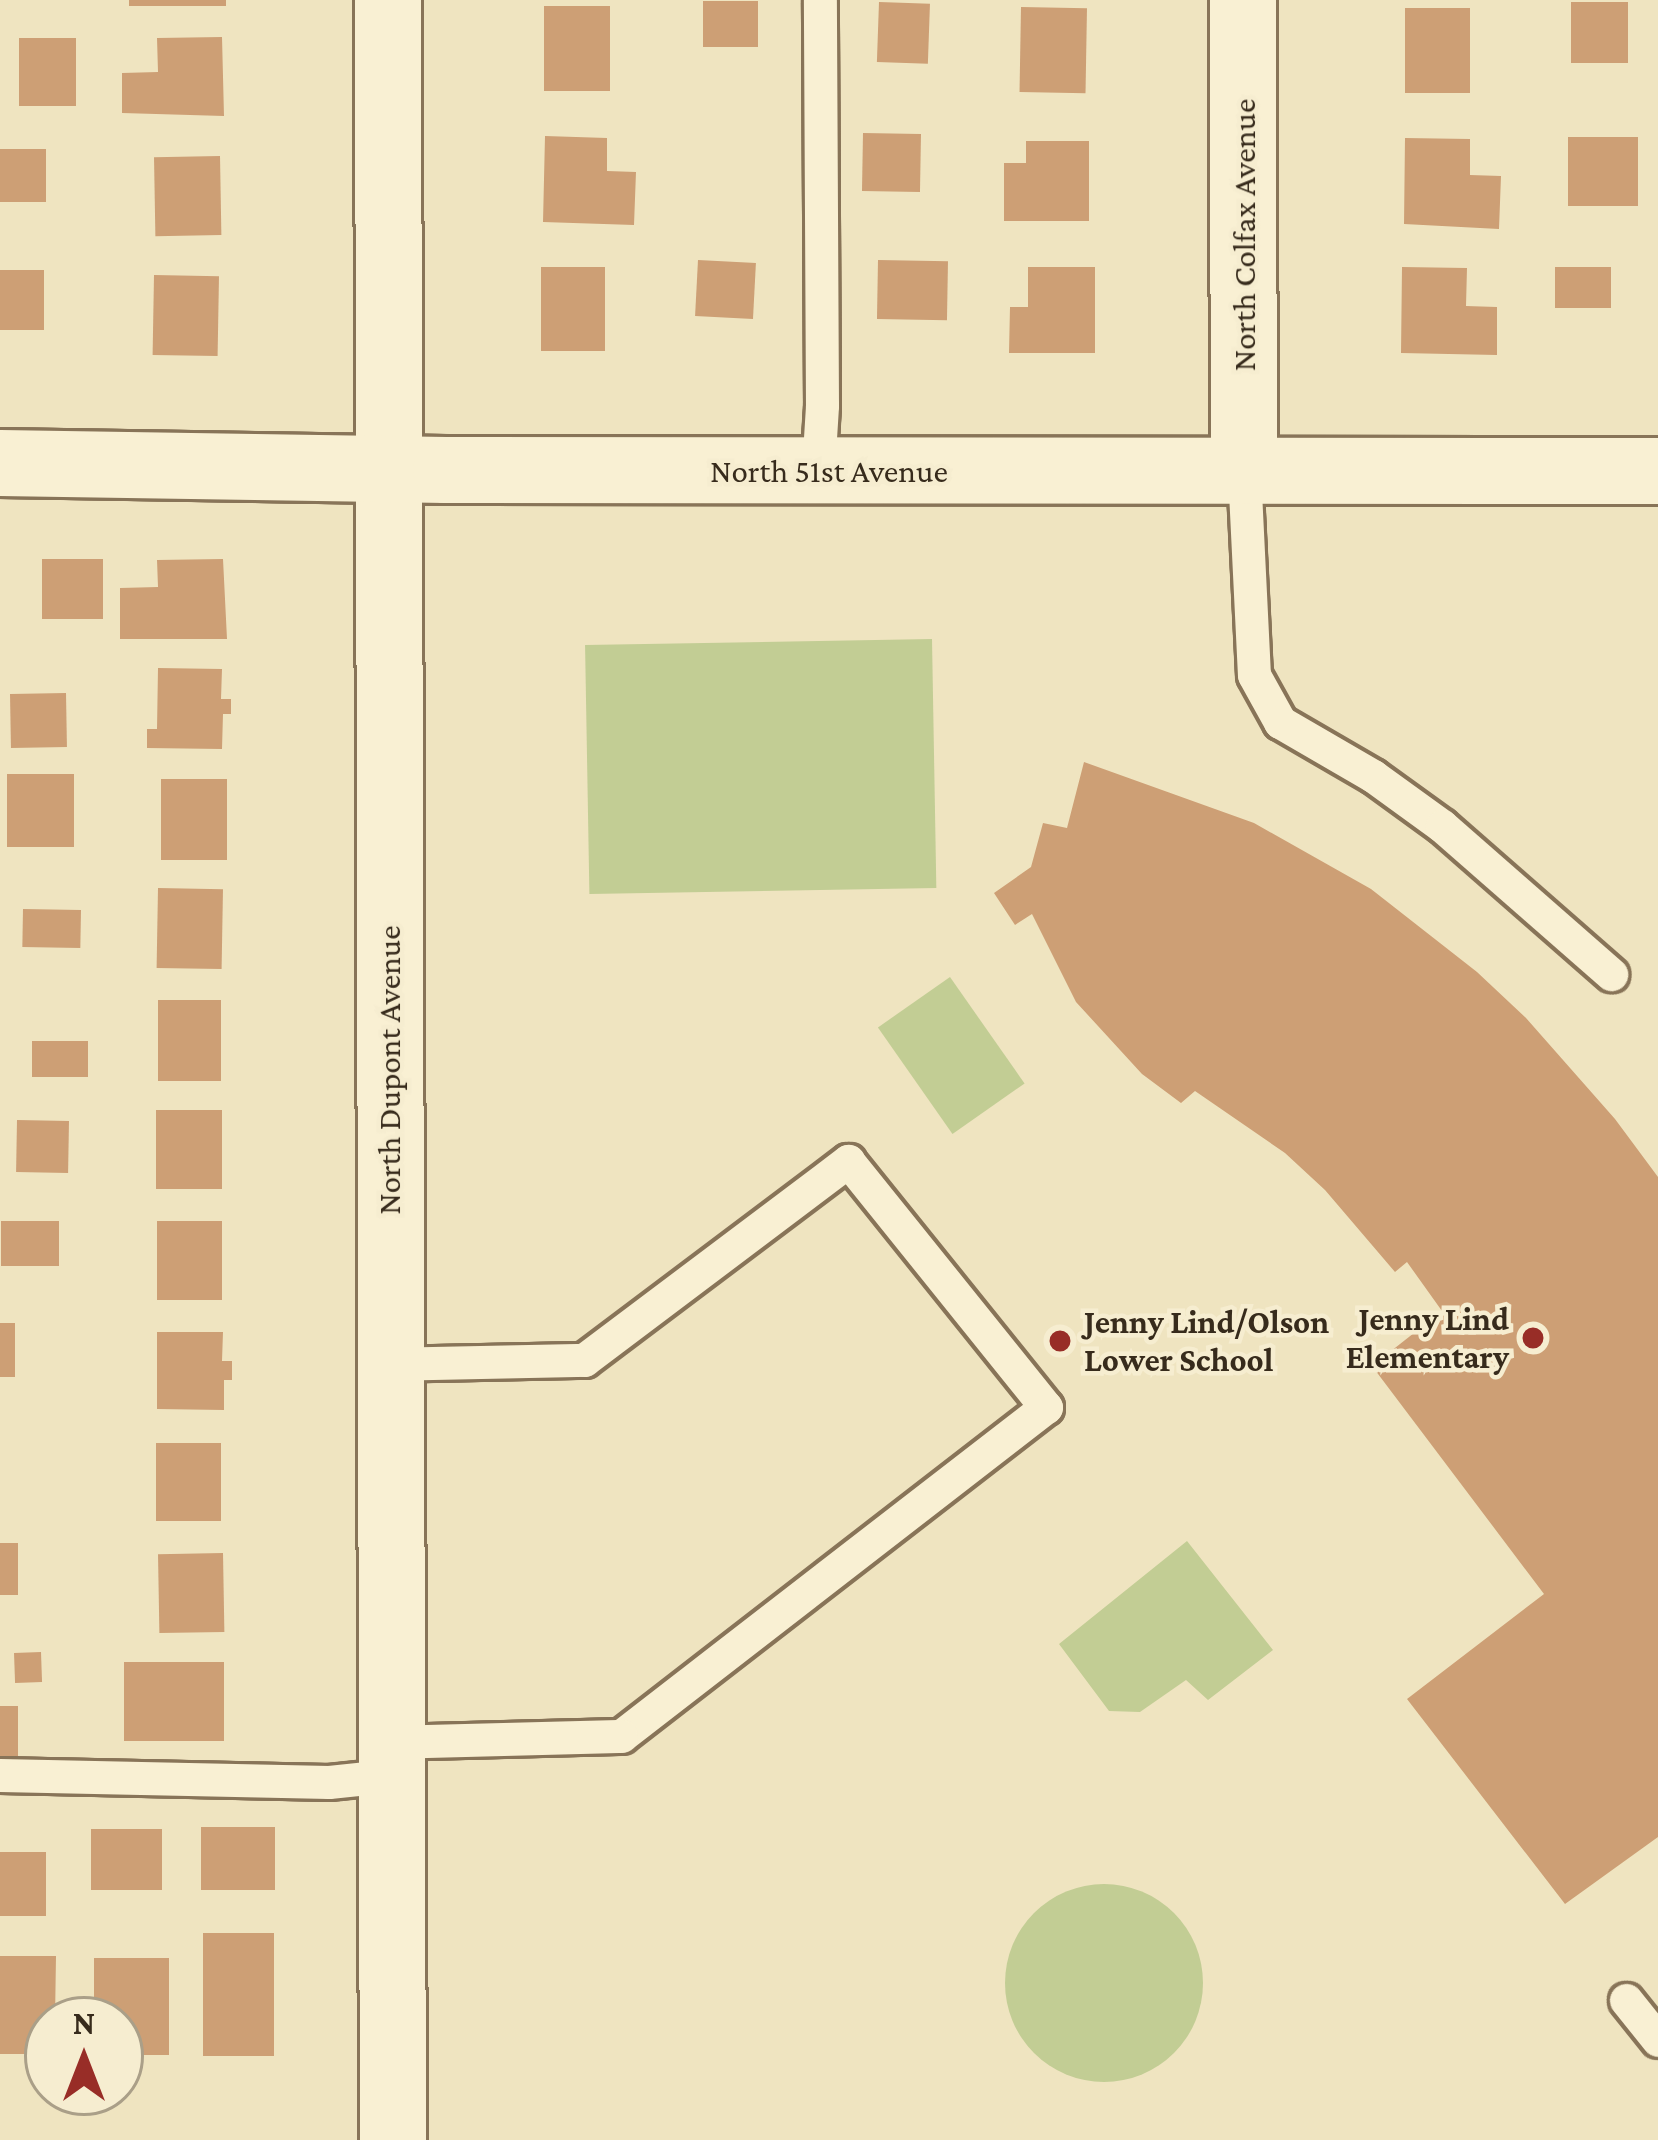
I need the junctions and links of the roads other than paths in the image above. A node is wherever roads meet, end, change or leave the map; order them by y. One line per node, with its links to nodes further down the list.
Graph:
1 (388, 0): 5 (street, North Dupont Avenue)
2 (820, 0): 6 (lane)
3 (1244, 0): 7 (street, North Colfax Avenue)
4 (0, 463): 5 (street, North 51st Avenue)
5 (389, 469): 6 (street, North 51st Avenue); 10 (street, North Dupont Avenue)
6 (818, 471): 7 (street, North 51st Avenue)
7 (1244, 471): 8 (street, North 51st Avenue); 9 (lane)
8 (1658, 471)
9 (1611, 974)
10 (389, 1364): 11 (street, North Dupont Avenue); 11 (lane)
11 (395, 1759): 12 (lane); 15 (street, North Dupont Avenue)
12 (0, 1775)
13 (1625, 2000): 14 (lane)
14 (1658, 2040)
15 (393, 2140)

